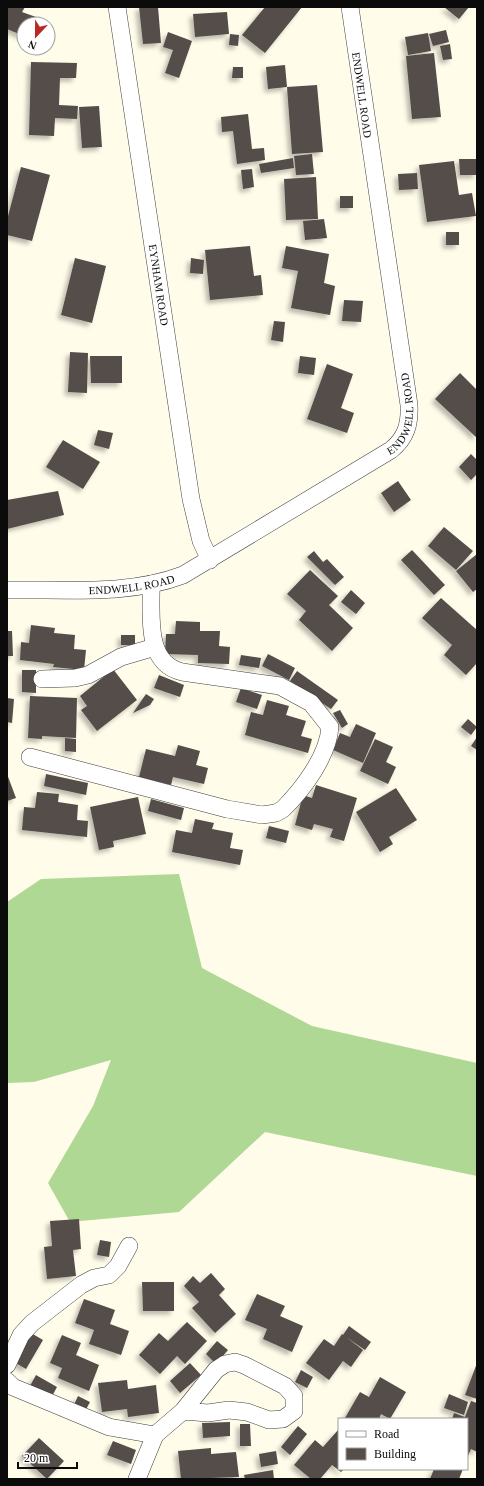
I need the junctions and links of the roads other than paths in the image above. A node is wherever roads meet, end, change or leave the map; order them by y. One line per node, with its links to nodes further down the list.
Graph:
1 (117, 7): 3 (street, EYNHAM ROAD)
2 (350, 7): 3 (street, ENDWELL ROAD)
3 (210, 560): 4 (street, ENDWELL ROAD)
4 (151, 584): 5 (street, ENDWELL ROAD); 6 (street)
5 (7, 590)
6 (155, 647): 7 (street); 8 (street)
7 (42, 679)
8 (30, 757)
9 (129, 1246): 10 (street)
10 (7, 1365)
11 (7, 1381): 13 (street)
12 (183, 1411): 12 (street); 13 (street)
13 (155, 1435): 14 (street)
14 (137, 1479)

